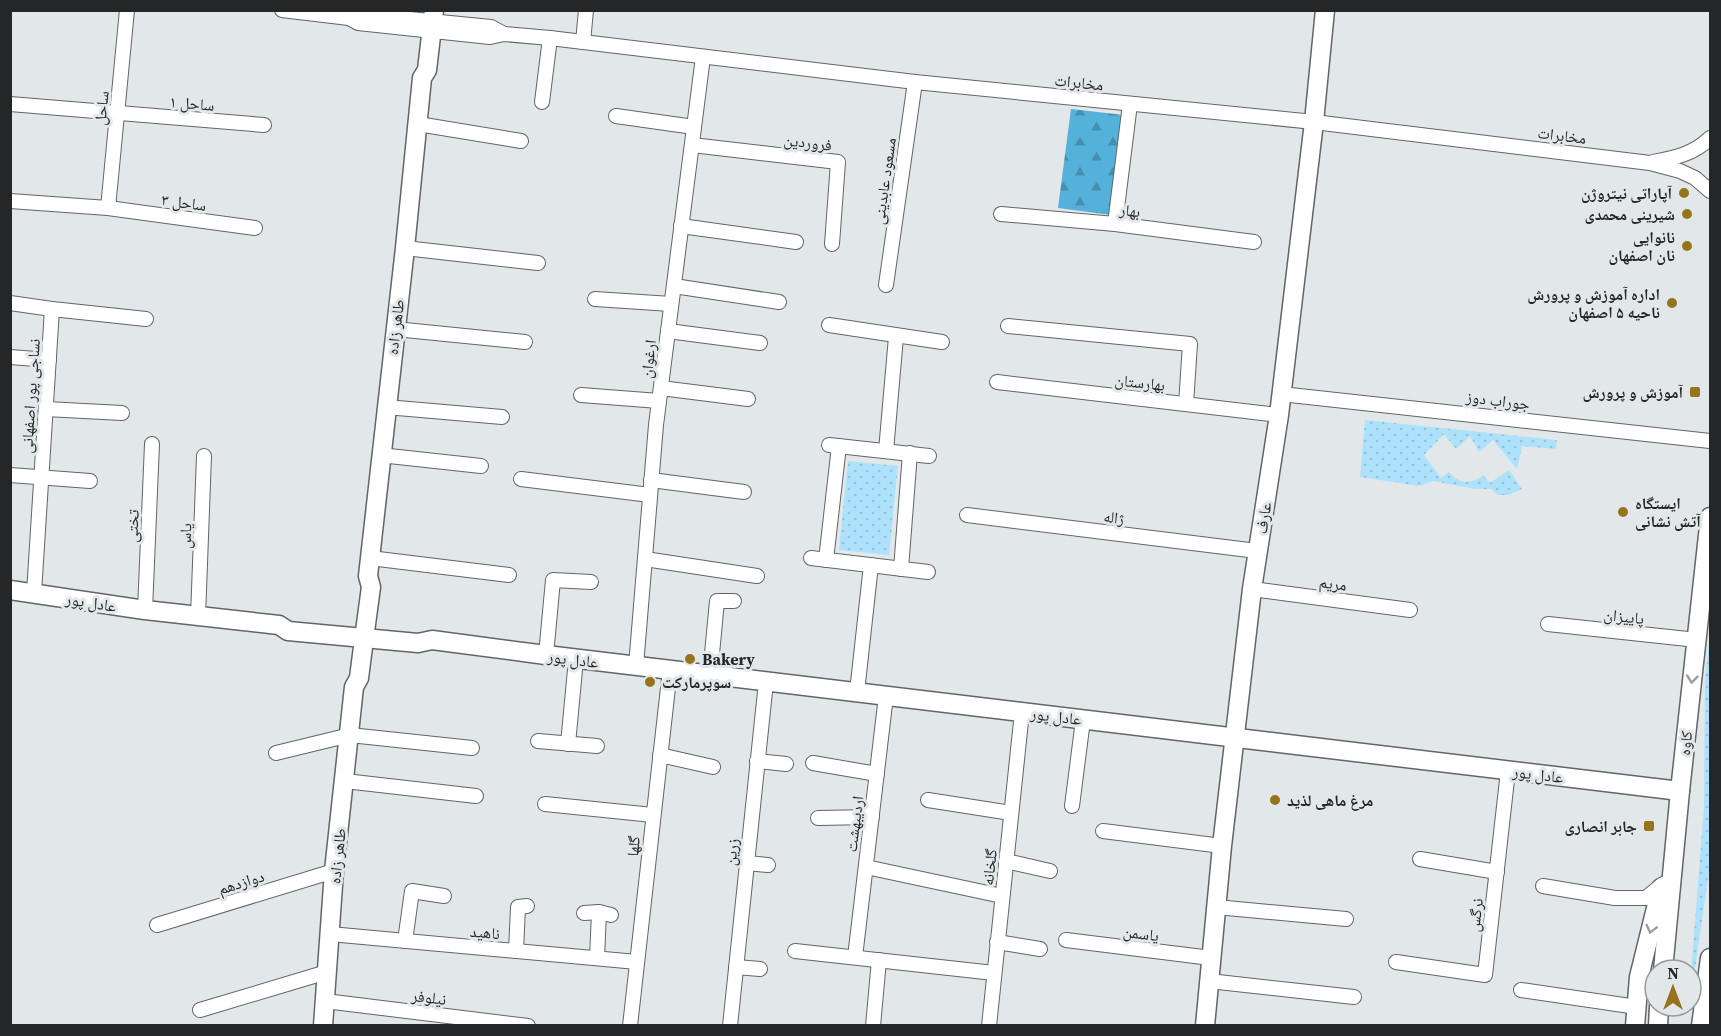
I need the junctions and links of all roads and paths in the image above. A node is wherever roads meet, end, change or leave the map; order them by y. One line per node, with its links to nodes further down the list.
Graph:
1 (127, 10): 13 (street, ساحل)
2 (282, 10): 5 (street, مخابرات)
3 (586, 10): 7 (street)
4 (1325, 10): 15 (main road, عارف)
5 (428, 21): 6 (street, مخابرات); 16 (main road, طاهر زاده)
6 (550, 38): 7 (street, مخابرات); 10 (street)
7 (583, 42): 8 (street, مخابرات)
8 (703, 57): 9 (street, مخابرات); 18 (street, ارغوان)
9 (915, 82): 12 (street, مخابرات); 35 (street, مسعود عابدینی)
10 (542, 102)
11 (10, 104): 13 (street, ساحل ۱)
12 (1130, 104): 15 (street, مخابرات); 27 (street)
13 (117, 113): 17 (street, ساحل ۱); 25 (street, ساحل)
14 (616, 116): 18 (street)
15 (1314, 122): 22 (street, مخابرات); 54 (main road, عارف)
16 (418, 124): 20 (street); 33 (main road, طاهر زاده)
17 (264, 125)
18 (694, 127): 21 (street, ارغوان)
19 (1710, 138): 22 (street)
20 (521, 141)
21 (692, 144): 28 (street, ارغوان); 32 (street, فروردین)
22 (1650, 163): 23 (street)
23 (1710, 191)
24 (10, 201): 25 (street, ساحل ۳)
25 (108, 208): 29 (street, ساحل ۳)
26 (1000, 214): 27 (street, بهار)
27 (1115, 224): 31 (street, بهار)
28 (681, 226): 30 (street); 36 (street, ارغوان)
29 (255, 228)
30 (795, 242)
31 (1254, 242)
32 (832, 244)
33 (405, 248): 34 (street); 45 (main road, طاهر زاده)
34 (538, 263)
35 (886, 285)
36 (674, 286): 38 (street); 40 (street, ارغوان)
37 (595, 299): 40 (street)
38 (779, 302)
39 (10, 303): 41 (street)
40 (671, 304): 46 (street, ارغوان)
41 (52, 309): 42 (street); 52 (street, نساجی پور اصفهانی)
42 (146, 319)
43 (829, 325): 47 (street)
44 (1008, 326): 58 (street)
45 (395, 329): 48 (street); 59 (main road, طاهر زاده)
46 (668, 331): 50 (street); 56 (street, ارغوان)
47 (896, 337): 49 (street); 66 (street)
48 (525, 342)
49 (942, 342)
50 (760, 343)
51 (10, 357): 52 (street)
52 (49, 360): 60 (street, نساجی پور اصفهانی)
53 (997, 382): 58 (street, بهارستان)
54 (1281, 393): 62 (main road, عارف); 64 (street, جوراب دوز)
55 (581, 395): 56 (street)
56 (660, 395): 57 (street); 75 (street, ارغوان)
57 (748, 399)
58 (1186, 404): 62 (street, بهارستان)
59 (386, 407): 63 (street); 68 (main road, طاهر زاده)
60 (46, 409): 61 (street); 73 (street, نساجی پور اصفهانی)
61 (122, 413)
62 (1279, 415): 81 (main road, عارف)
63 (502, 417)
64 (1710, 441)
65 (152, 444): 96 (street, تختی)
66 (886, 451): 67 (street); 85 (street)
67 (910, 453): 70 (street); 87 (street)
68 (380, 455): 71 (street); 82 (main road, طاهر زاده)
69 (204, 456): 98 (street, یاس)
70 (929, 456)
71 (481, 466)
72 (10, 475): 73 (street)
73 (41, 478): 76 (street); 94 (street, نساجی پور اصفهانی)
74 (521, 479): 78 (street)
75 (651, 480): 77 (street); 78 (street, ارغوان)
76 (90, 481)
77 (744, 492)
78 (650, 495): 84 (street, ارغوان)
79 (967, 515): 81 (street, ژاله)
80 (1710, 517): 101 (main road, کاوه)
81 (1257, 552): 92 (main road, عارف)
82 (370, 558): 89 (street); 100 (main road, طاهر زاده)
83 (811, 558): 85 (street)
84 (645, 559): 90 (street); 104 (street, ارغوان)
85 (826, 560): 86 (street)
86 (871, 565): 87 (street); 108 (street)
87 (901, 569): 88 (street)
88 (928, 572)
89 (509, 575)
90 (757, 576)
91 (591, 582): 102 (street)
92 (1252, 589): 97 (street, مریم); 113 (main road, عارف)
93 (10, 590): 94 (main road, عادل پور)
94 (34, 593): 96 (main road, عادل پور)
95 (734, 601): 106 (street)
96 (144, 610): 98 (main road, عادل پور)
97 (1410, 610)
98 (198, 616): 100 (main road, عادل پور)
99 (1548, 624): 101 (street, پاییزان)
100 (360, 633): 102 (main road, عادل پور); 112 (main road, طاهر زاده)
101 (1697, 640): 127 (main road, کاوه, one-way to 127)
102 (546, 655): 103 (main road, عادل پور)
103 (576, 659): 104 (main road, عادل پور); 115 (street)
104 (636, 666): 105 (main road, عادل پور)
105 (670, 670): 106 (main road, عادل پور); 119 (street, گلها)
106 (710, 675): 107 (main road, عادل پور)
107 (766, 682): 108 (main road, عادل پور); 120 (street, زرین)
108 (857, 692): 109 (main road, عادل پور)
109 (886, 696): 110 (main road, عادل پور); 125 (street, اردیبهشت)
110 (1022, 712): 111 (main road, عادل پور); 132 (street, گلخانه)
111 (1083, 720): 113 (main road, عادل پور); 131 (street)
112 (350, 735): 117 (street); 118 (street); 126 (main road, طاهر زاده)
113 (1235, 738): 124 (main road, عادل پور); 138 (main road, عارف)
114 (538, 741): 115 (street)
115 (567, 744): 116 (street)
116 (597, 746)
117 (472, 748)
118 (276, 753)
119 (660, 755): 123 (street); 133 (street, گلها)
120 (757, 761): 122 (street); 141 (street, زرین)
121 (813, 763): 125 (street)
122 (786, 765)
123 (713, 767)
124 (1508, 771): 127 (main road, عادل پور); 146 (street, نرگس)
125 (877, 774): 134 (street, اردیبهشت)
126 (345, 781): 128 (street); 144 (main road, طاهر زاده)
127 (1680, 791): 137 (main road, کاوه)
128 (476, 796)
129 (928, 801): 132 (street)
130 (545, 804): 133 (street)
131 (1072, 806)
132 (1011, 813): 140 (street, گلخانه)
133 (653, 815): 169 (street, گلها)
134 (872, 817): 135 (street); 143 (street, اردیبهشت)
135 (818, 818)
136 (1103, 831): 138 (street)
137 (1676, 831): 147 (main road); 166 (main road, کاوه)
138 (1222, 846): 152 (main road, عارف)
139 (1420, 859): 146 (street)
140 (1006, 861): 145 (street); 150 (street, گلخانه)
141 (747, 863): 142 (street); 171 (street, زرین)
142 (768, 865)
143 (866, 867): 150 (street); 163 (street, اردیبهشت)
144 (334, 871): 155 (street, دوازدهم); 156 (main road, طاهر زاده)
145 (1050, 871)
146 (1497, 872): 170 (street, نرگس)
147 (1663, 884): 148 (street); 179 (main road, one-way to 179)
148 (1543, 886)
149 (444, 896): 158 (street)
150 (1002, 896): 159 (street, گلخانه)
151 (527, 906): 161 (street)
152 (1216, 907): 154 (street); 165 (main road, عارف)
153 (584, 913): 164 (street)
154 (1346, 919)
155 (158, 925)
156 (330, 934): 158 (street, ناهید); 173 (main road, طاهر زاده)
157 (1066, 940): 165 (street, یاسمن)
158 (405, 941): 161 (street, ناهید)
159 (997, 942): 160 (street); 174 (street, گلخانه)
160 (1040, 949)
161 (516, 951): 164 (street, ناهید)
162 (795, 951): 163 (street)
163 (855, 957): 168 (street)
164 (597, 958): 169 (street, ناهید)
165 (1211, 958): 175 (main road, عارف)
166 (1664, 958)
167 (1710, 958): 189 (main road)
168 (879, 960): 174 (street); 185 (street)
169 (637, 962): 183 (street, گلها)
170 (1396, 962)
171 (736, 967): 172 (street); 184 (street, زرین)
172 (760, 969)
173 (327, 972): 178 (main road, طاهر زاده); 180 (street)
174 (994, 973): 186 (street, گلخانه)
175 (1209, 981): 177 (street); 187 (main road, عارف)
176 (1521, 990): 179 (street)
177 (1354, 998)
178 (325, 1001): 181 (main road, طاهر زاده); 182 (street, نیلوفر)
179 (1637, 1007): 188 (main road)
180 (200, 1010)
181 (323, 1026)
182 (528, 1026)
183 (630, 1026)
184 (730, 1026)
185 (873, 1026)
186 (988, 1026)
187 (1205, 1026)
188 (1635, 1026)
189 (1701, 1026)

